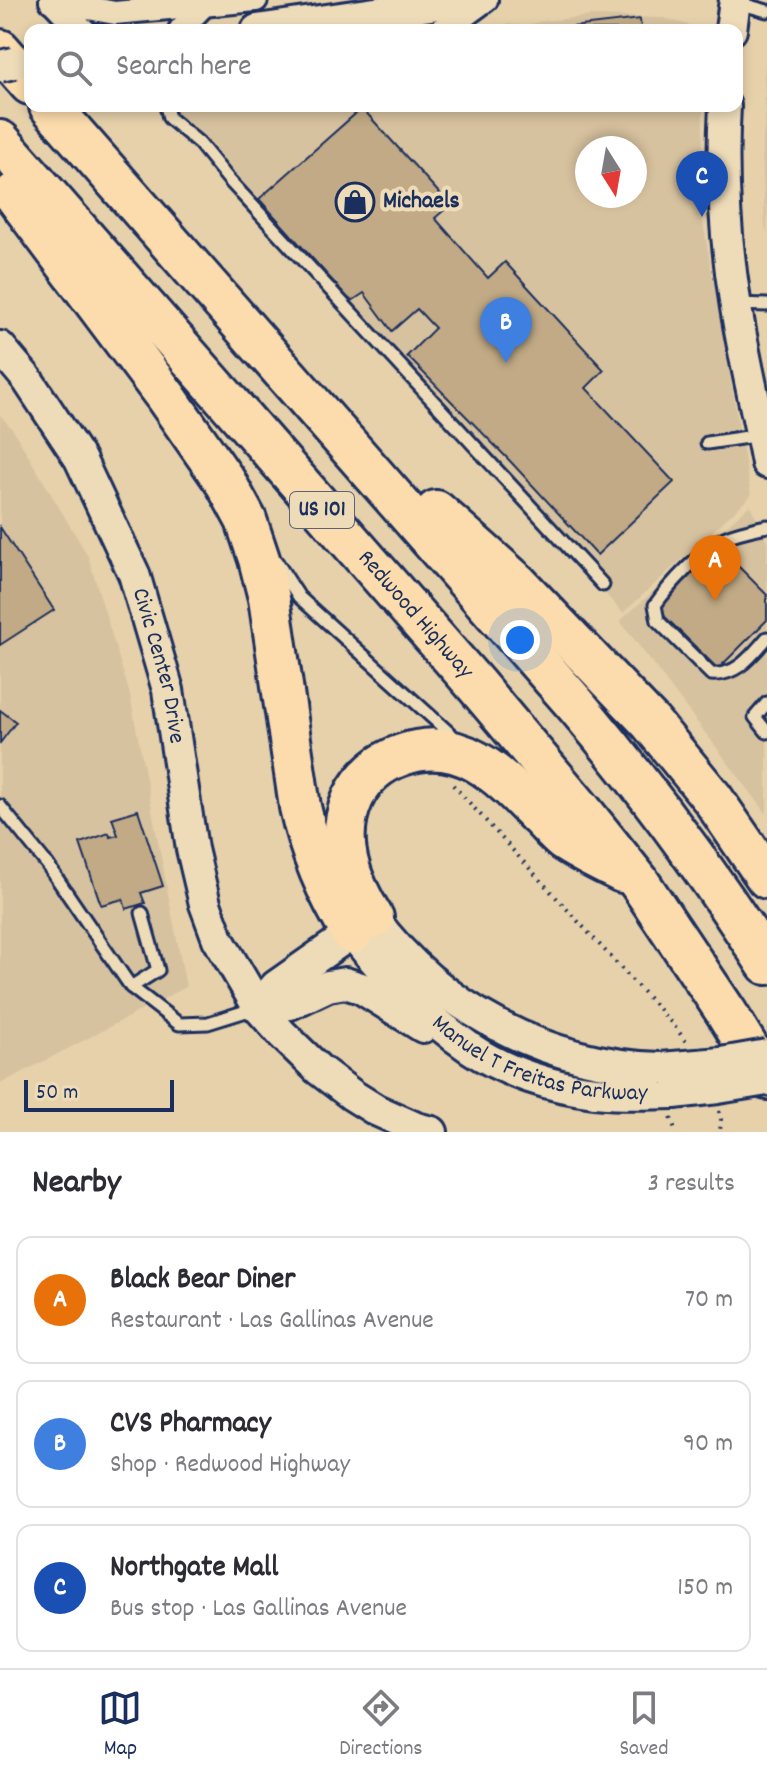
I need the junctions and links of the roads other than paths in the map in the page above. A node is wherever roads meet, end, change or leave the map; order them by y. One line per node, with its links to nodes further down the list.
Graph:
1 (51, 0): 5 (street); 8 (street)
2 (256, 0): 5 (street)
3 (466, 0): 10 (main road)
4 (486, 0): 11 (street)
5 (204, 5): 9 (street)
6 (730, 8): 7 (lane)
7 (767, 11)
8 (76, 24)
9 (186, 24)
10 (302, 24)
11 (453, 24)
12 (0, 50): 15 (highway)
13 (24, 62): 14 (main road, bridge)
14 (0, 66)
15 (24, 77)
16 (55, 112): 24 (highway, US 101)
17 (168, 112): 29 (lane)
18 (725, 112): 21 (main road)
19 (0, 141): 38 (highway, Redwood Highway / US 101)
20 (0, 174): 27 (highway)
21 (735, 304): 22 (lane); 26 (main road)
22 (767, 305)
23 (0, 347): 43 (main road, Civic Center Drive)
24 (299, 388): 34 (highway); 41 (highway, US 101)
25 (707, 443): 26 (lane)
26 (764, 449)
27 (236, 501): 33 (lane); 40 (highway)
28 (767, 526): 30 (lane)
29 (603, 585)
30 (767, 638)
31 (767, 703): 32 (lane)
32 (767, 732)
33 (484, 765): 38 (highway); 40 (highway)
34 (713, 799): 36 (highway); 37 (highway)
35 (0, 806): 42 (lane)
36 (767, 848)
37 (767, 878)
38 (639, 882): 46 (highway, Redwood Highway / US 101)
39 (142, 913): 42 (lane)
40 (362, 925): 43 (main road); 44 (main road, Manuel T Freitas Parkway); 47 (main road, Manuel T Freitas Parkway)
41 (767, 964)
42 (131, 987): 43 (lane)
43 (258, 1007): 44 (main road); 48 (main road)
44 (471, 1049): 47 (main road, Manuel T Freitas Parkway)
45 (767, 1055): 47 (main road, Manuel T Freitas Parkway, bridge)
46 (767, 1080): 47 (main road, Manuel T Freitas Parkway, bridge)
47 (669, 1092)
48 (432, 1132)

